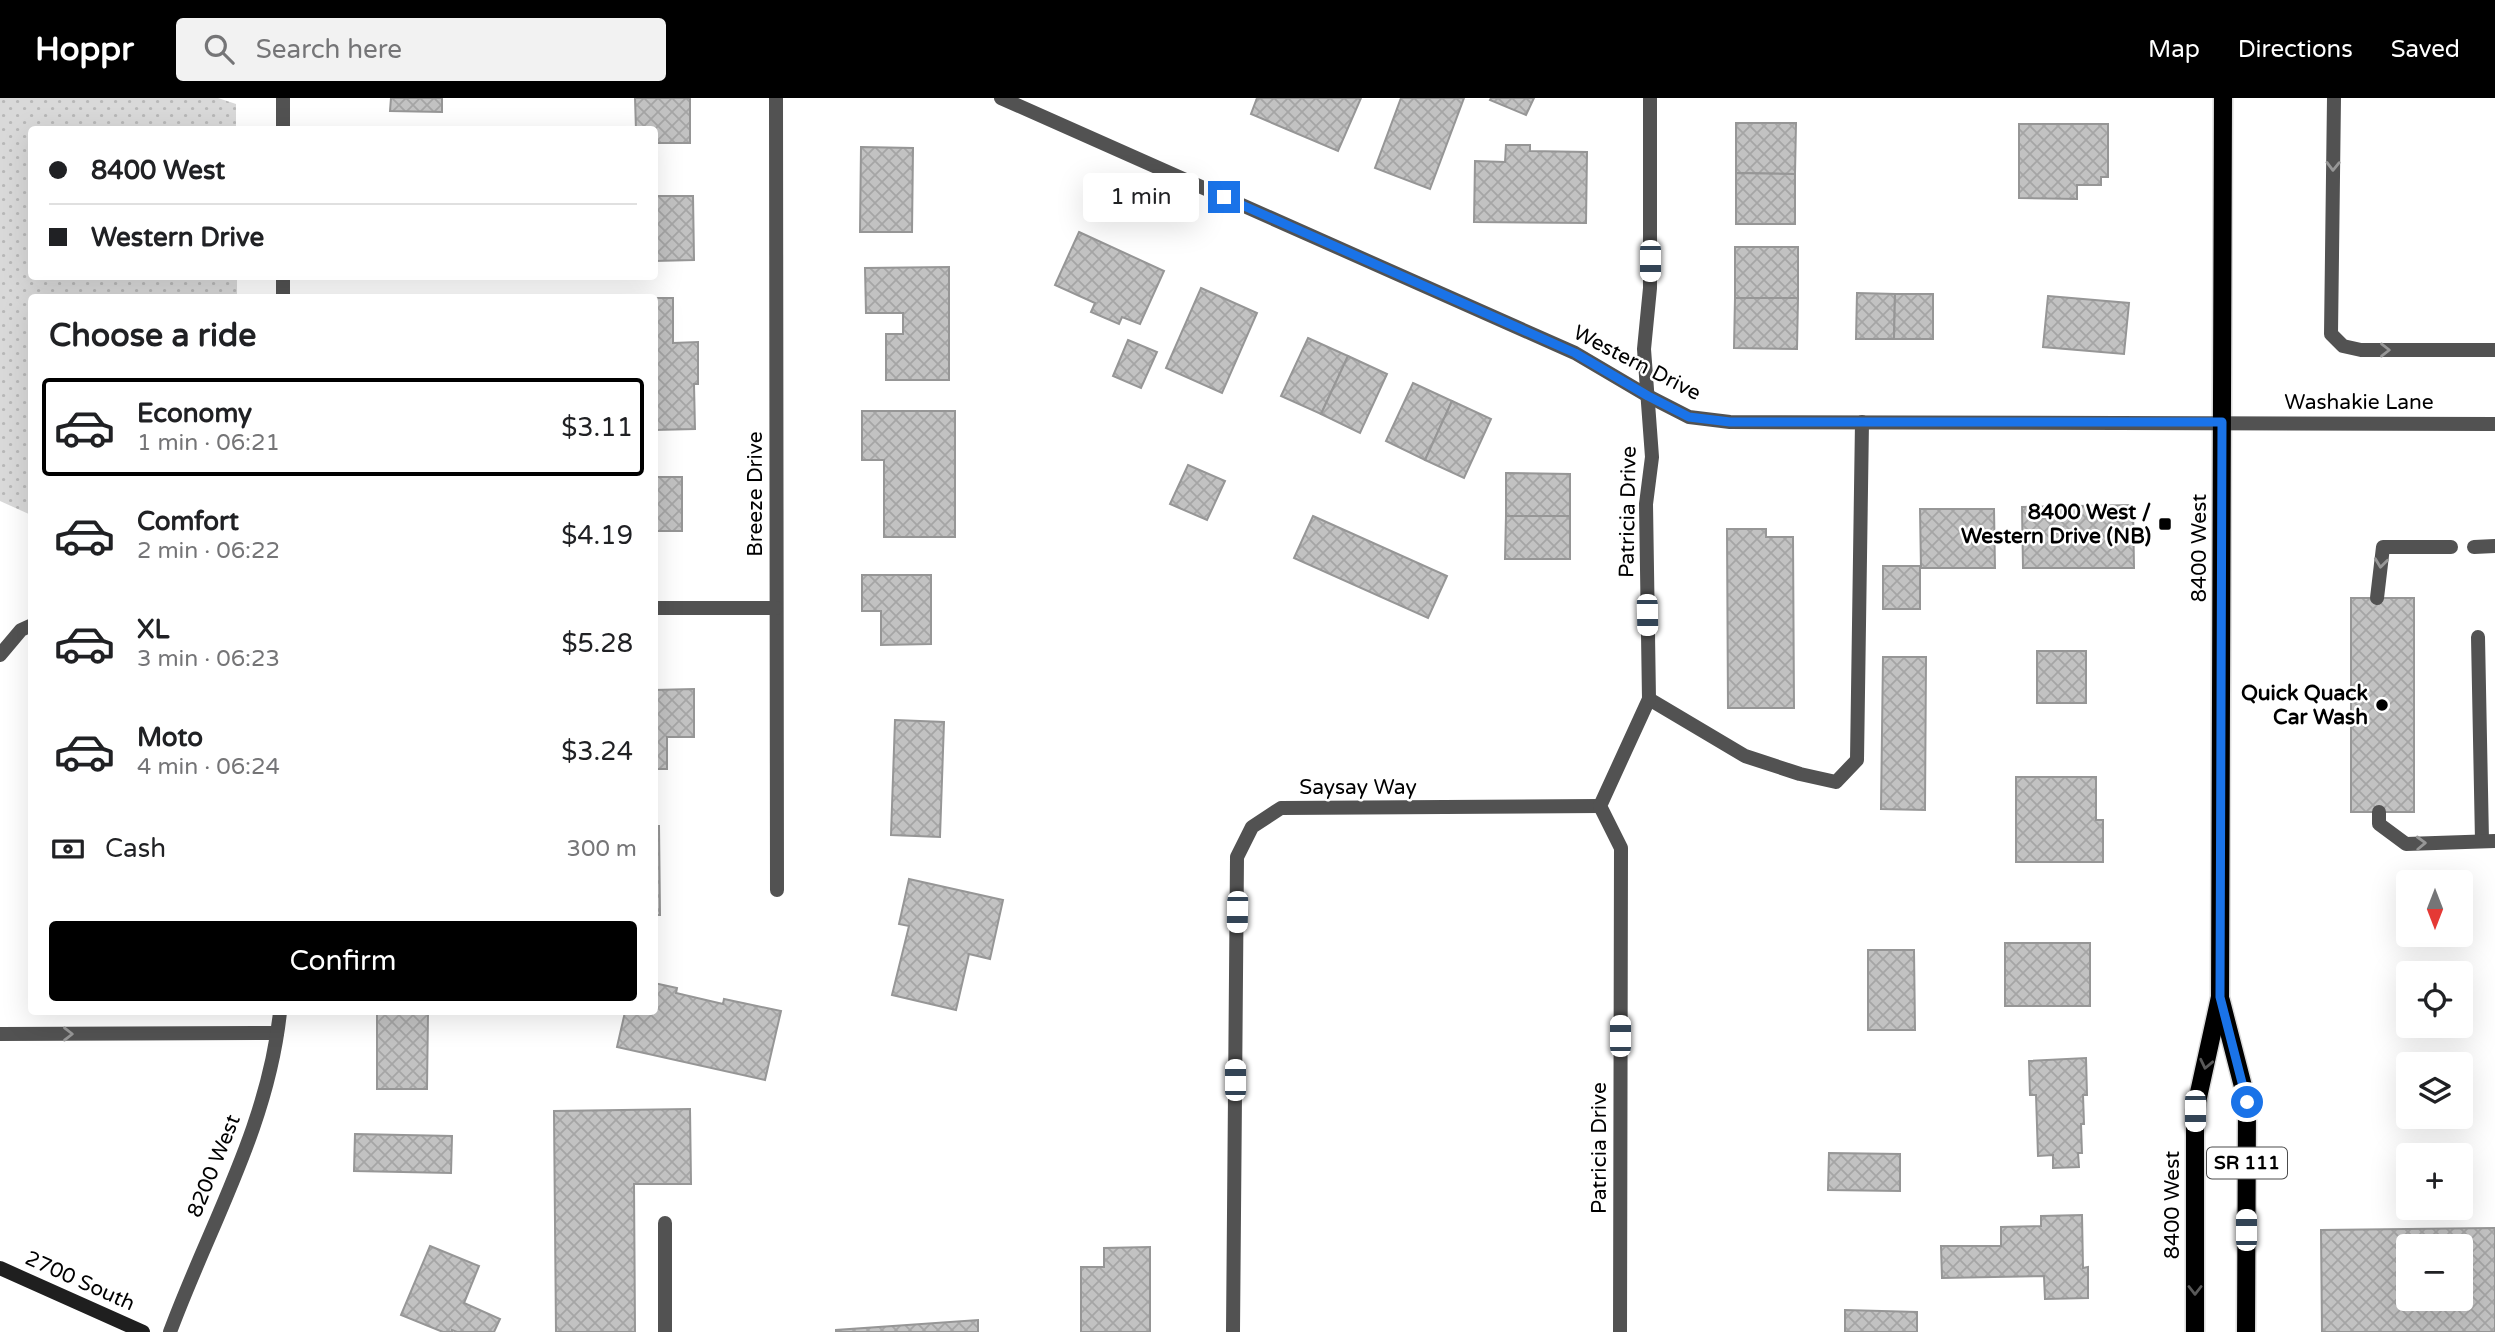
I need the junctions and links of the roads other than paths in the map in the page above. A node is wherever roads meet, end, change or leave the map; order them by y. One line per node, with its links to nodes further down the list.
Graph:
1 (283, 98): 7 (street)
2 (776, 98): 18 (street, Breeze Drive)
3 (1001, 98): 9 (street, Western Drive)
4 (1650, 98): 9 (street, Patricia Drive)
5 (2223, 98): 11 (main road, 8400 West / SR 111)
6 (2334, 98): 8 (street, one-way to 8)
7 (283, 126)
8 (2495, 350)
9 (1648, 396): 10 (street, Western Drive); 22 (street, Patricia Drive)
10 (1862, 422): 11 (street, Western Drive); 22 (street)
11 (2222, 422): 12 (street, Washakie Lane); 27 (main road, 8400 West / SR 111)
12 (2495, 424)
13 (2495, 546): 15 (street)
14 (2451, 547): 16 (street, one-way to 16)
15 (2474, 547)
16 (2377, 598)
17 (658, 608): 18 (street)
18 (776, 608): 26 (street, Breeze Drive)
19 (28, 627): 21 (street)
20 (2478, 637): 25 (street)
21 (0, 655)
22 (1649, 699): 23 (street, Patricia Drive)
23 (1600, 806): 36 (street, Saysay Way); 37 (street, Patricia Drive)
24 (2379, 812): 25 (street, one-way to 25)
25 (2488, 841)
26 (776, 890)
27 (2220, 997): 38 (main road, 8400 West / SR 111, one-way to 38); 39 (main road, 8400 West / SR 111)
28 (280, 1015): 29 (street, 8200 West)
29 (277, 1033): 30 (street, one-way to 29); 34 (street, 8200 West)
30 (0, 1034)
31 (665, 1223): 35 (street)
32 (0, 1268): 33 (street, 2700 South)
33 (143, 1332)
34 (170, 1332)
35 (665, 1332)
36 (1233, 1332)
37 (1620, 1332)
38 (2195, 1332)
39 (2246, 1332)

